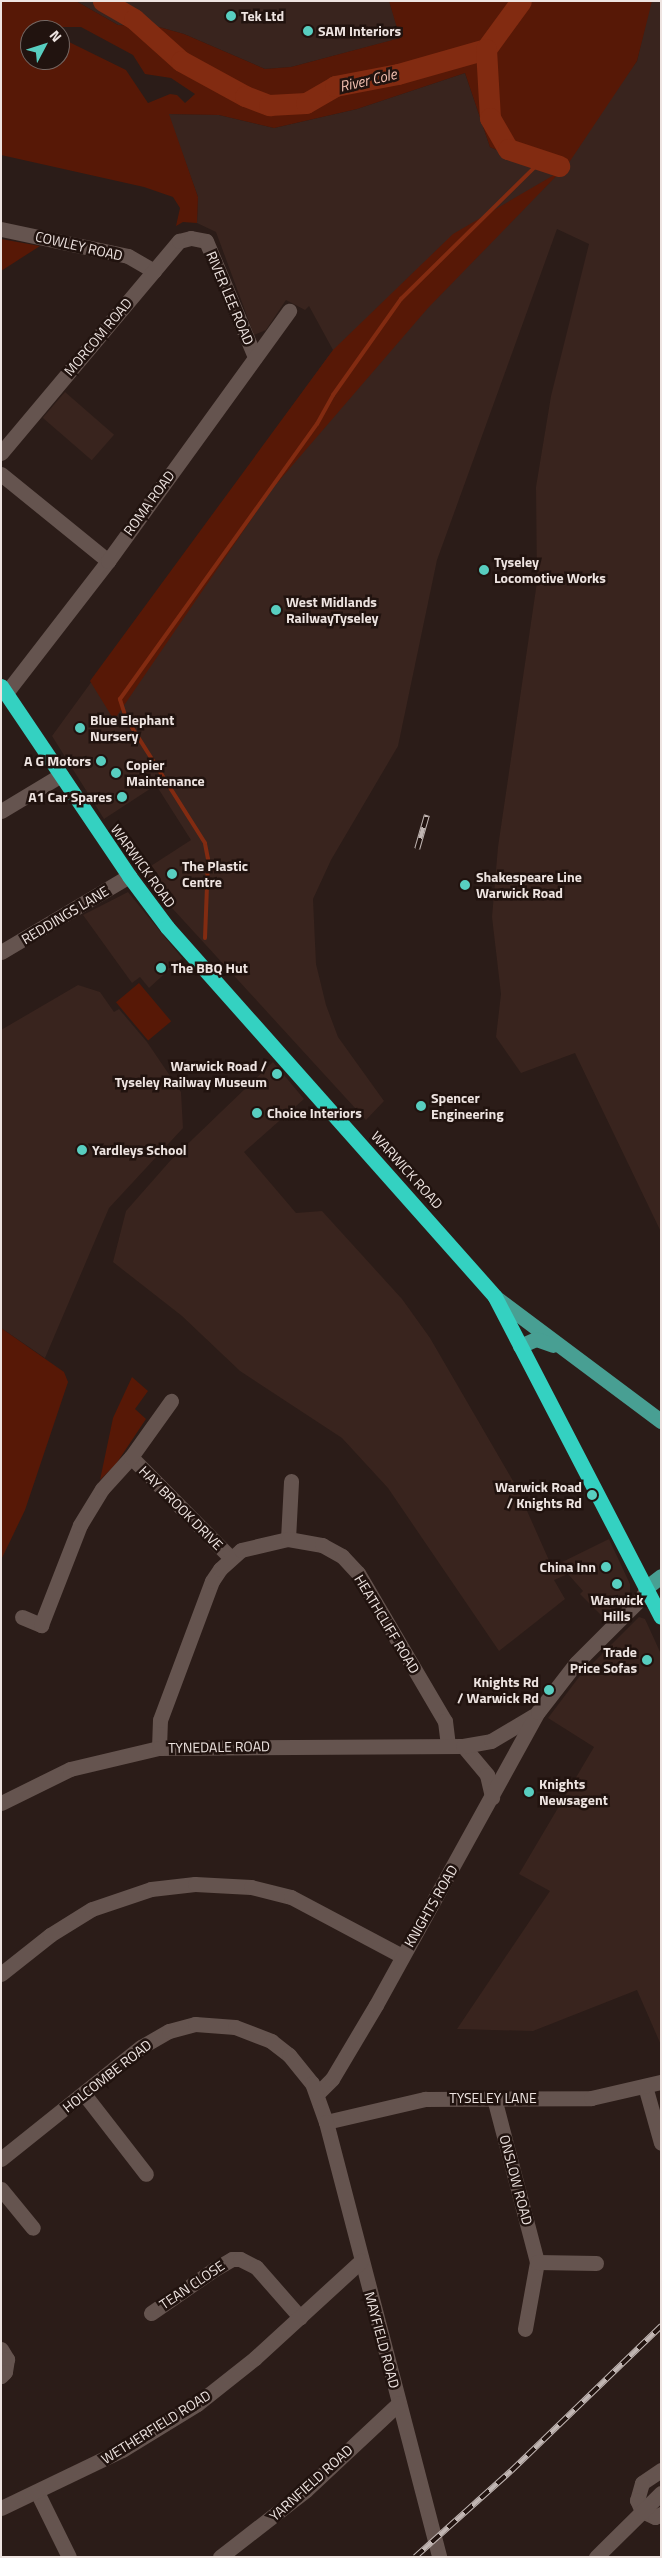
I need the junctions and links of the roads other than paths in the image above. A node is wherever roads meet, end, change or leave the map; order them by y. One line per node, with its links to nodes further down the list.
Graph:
1 (2, 231): 3 (street, COWLEY ROAD)
2 (203, 240): 3 (street, MORCOM ROAD); 5 (street, RIVER LEE ROAD)
3 (154, 271): 6 (street, MORCOM ROAD)
4 (289, 311): 5 (street, ROMA ROAD)
5 (255, 357): 8 (street, ROMA ROAD)
6 (1, 453)
7 (1, 474): 8 (street)
8 (108, 561): 9 (street, ROMA ROAD)
9 (4, 689): 10 (highway, WARWICK ROAD)
10 (61, 775): 11 (street); 12 (highway, WARWICK ROAD)
11 (1, 811)
12 (129, 876): 13 (street, REDDINGS LANE); 14 (highway, WARWICK ROAD)
13 (1, 952)
14 (495, 1297): 15 (highway, WARWICK ROAD); 16 (main road)
15 (520, 1346): 16 (main road); 24 (highway, WARWICK ROAD)
16 (562, 1348): 18 (main road)
17 (171, 1402): 19 (street, HAY BROOK DRIVE)
18 (661, 1421)
19 (131, 1457): 22 (street, HAY BROOK DRIVE); 25 (street, HAY BROOK DRIVE)
20 (291, 1481): 21 (street)
21 (288, 1539): 22 (street, HEATHCLIFF ROAD); 28 (street, HEATHCLIFF ROAD)
22 (231, 1558): 29 (street, HEATHCLIFF ROAD)
23 (661, 1576): 24 (main road)
24 (647, 1587): 26 (highway, WARWICK ROAD); 27 (street, KNIGHTS ROAD)
25 (22, 1617)
26 (661, 1618)
27 (538, 1712): 28 (street, KNIGHTS ROAD); 30 (street, KNIGHTS ROAD)
28 (456, 1746): 29 (street, TYNEDALE ROAD); 30 (street)
29 (159, 1748): 31 (street, TYNEDALE ROAD)
30 (492, 1797): 32 (street, KNIGHTS ROAD)
31 (1, 1803)
32 (402, 1956): 33 (street); 37 (street, KNIGHTS ROAD)
33 (1, 1974)
34 (661, 2082): 35 (street, TYSELEY LANE)
35 (645, 2086): 38 (street, TYSELEY LANE); 40 (street)
36 (84, 2094): 37 (street, HOLCOMBE ROAD); 41 (street, HOLCOMBE ROAD); 42 (street)
37 (316, 2094): 39 (street, HOLCOMBE ROAD)
38 (494, 2098): 39 (street, TYSELEY LANE); 46 (street, ONSLOW ROAD)
39 (326, 2122): 45 (street, MAYFIELD ROAD)
40 (661, 2143)
41 (1, 2159)
42 (146, 2174)
43 (1, 2189): 44 (street)
44 (33, 2228)
45 (361, 2261): 49 (street, WETHERFIELD ROAD); 53 (street, MAYFIELD ROAD)
46 (537, 2262): 47 (street); 50 (street, ONSLOW ROAD)
47 (596, 2262)
48 (151, 2313): 49 (street, TEAN CLOSE)
49 (300, 2317): 55 (street, WETHERFIELD ROAD)
50 (526, 2329)
51 (1, 2349): 52 (street)
52 (1, 2376)
53 (399, 2403): 61 (street, YARNFIELD ROAD); 62 (street, MAYFIELD ROAD)
54 (661, 2470): 58 (street)
55 (37, 2492): 57 (street, WETHERFIELD ROAD); 60 (street)
56 (661, 2493): 58 (street)
57 (1, 2508)
58 (642, 2511): 59 (street); 63 (street)
59 (661, 2514)
60 (69, 2557)
61 (220, 2557)
62 (439, 2557)
63 (596, 2557)

